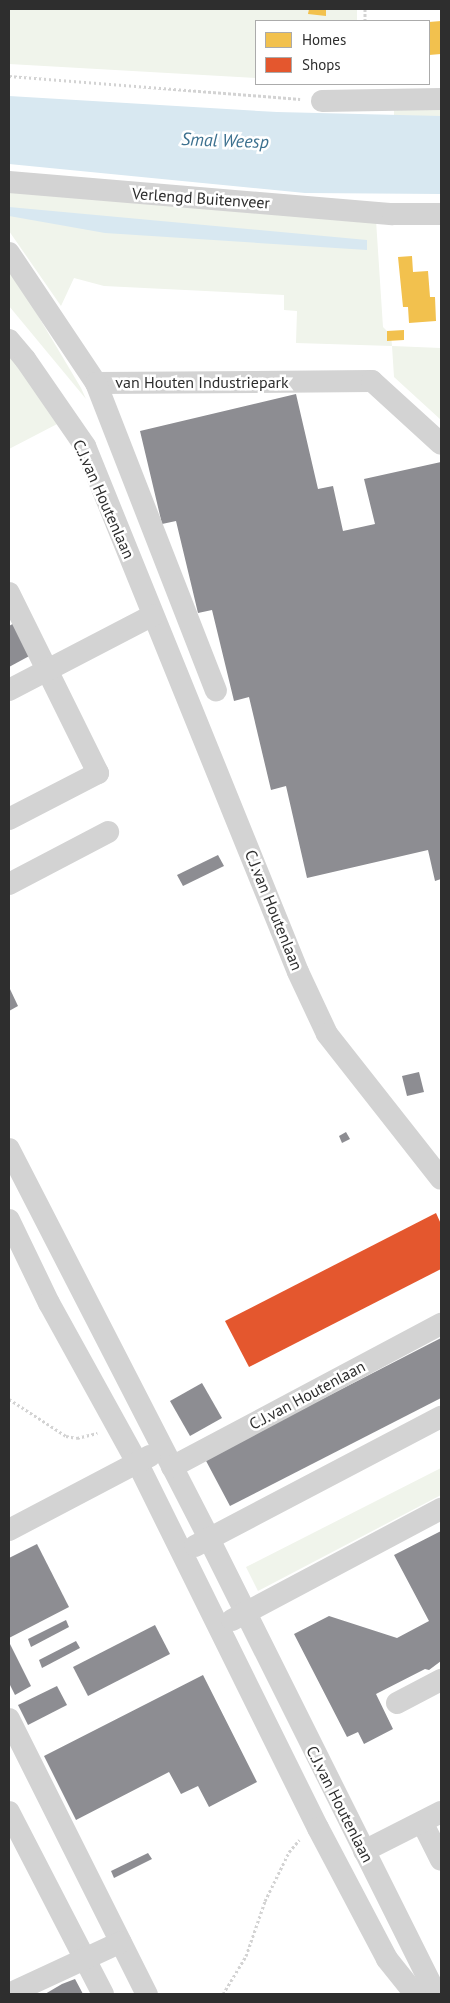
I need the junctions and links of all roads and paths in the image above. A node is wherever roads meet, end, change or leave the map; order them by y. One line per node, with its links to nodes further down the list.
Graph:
1 (9, 76): 3 (path)
2 (441, 99): 3 (street)
3 (322, 101)
4 (9, 182): 5 (street, Verlengd Buitenveer)
5 (441, 214)
6 (9, 253): 8 (street, van Houten Industriepark)
7 (9, 340): 11 (street, C.J.van Houtenlaan)
8 (96, 383): 9 (street, van Houten Industriepark); 14 (street)
9 (441, 444)
10 (9, 593): 12 (street)
11 (154, 615): 12 (street); 19 (street, C.J.van Houtenlaan)
12 (47, 670): 13 (street); 15 (street)
13 (9, 690)
14 (216, 690)
15 (9, 819)
16 (108, 832): 17 (street)
17 (9, 884)
18 (9, 1149): 20 (street, C.J.van Houtenlaan)
19 (441, 1179)
20 (17, 1187): 22 (street, C.J.van Houtenlaan)
21 (9, 1220): 23 (street, C.J.van Houtenlaan)
22 (80, 1287): 23 (street); 25 (street, C.J.van Houtenlaan)
23 (49, 1303): 26 (street, C.J.van Houtenlaan)
24 (441, 1324): 30 (street, C.J.van Houtenlaan)
25 (126, 1376): 26 (street); 30 (street, C.J.van Houtenlaan)
26 (96, 1390): 29 (street, C.J.van Houtenlaan)
27 (9, 1399): 29 (path)
28 (441, 1417): 34 (street)
29 (116, 1425): 31 (street, C.J.van Houtenlaan)
30 (167, 1457): 31 (street, C.J.van Houtenlaan); 34 (street, C.J.van Houtenlaan)
31 (138, 1464): 33 (street, C.J.van Houtenlaan); 35 (street, C.J.van Houtenlaan)
32 (441, 1509): 36 (street)
33 (9, 1530)
34 (208, 1537): 35 (street); 36 (street, C.J.van Houtenlaan)
35 (182, 1555): 37 (street, C.J.van Houtenlaan)
36 (244, 1614): 37 (street); 45 (street, C.J.van Houtenlaan)
37 (218, 1628): 44 (street, C.J.van Houtenlaan)
38 (441, 1680): 39 (street)
39 (397, 1703)
40 (9, 1719): 41 (street)
41 (17, 1754): 47 (street)
42 (9, 1812): 48 (street)
43 (431, 1817): 45 (street); 46 (street)
44 (318, 1828): 52 (path); 53 (street, C.J.van Houtenlaan)
45 (364, 1851): 54 (street, C.J.van Houtenlaan)
46 (441, 1860)
47 (121, 1942): 48 (street); 51 (street)
48 (84, 1959): 49 (street); 50 (street)
49 (9, 1994)
50 (103, 1994)
51 (147, 1994)
52 (223, 1994)
53 (415, 1994)
54 (436, 1994)

